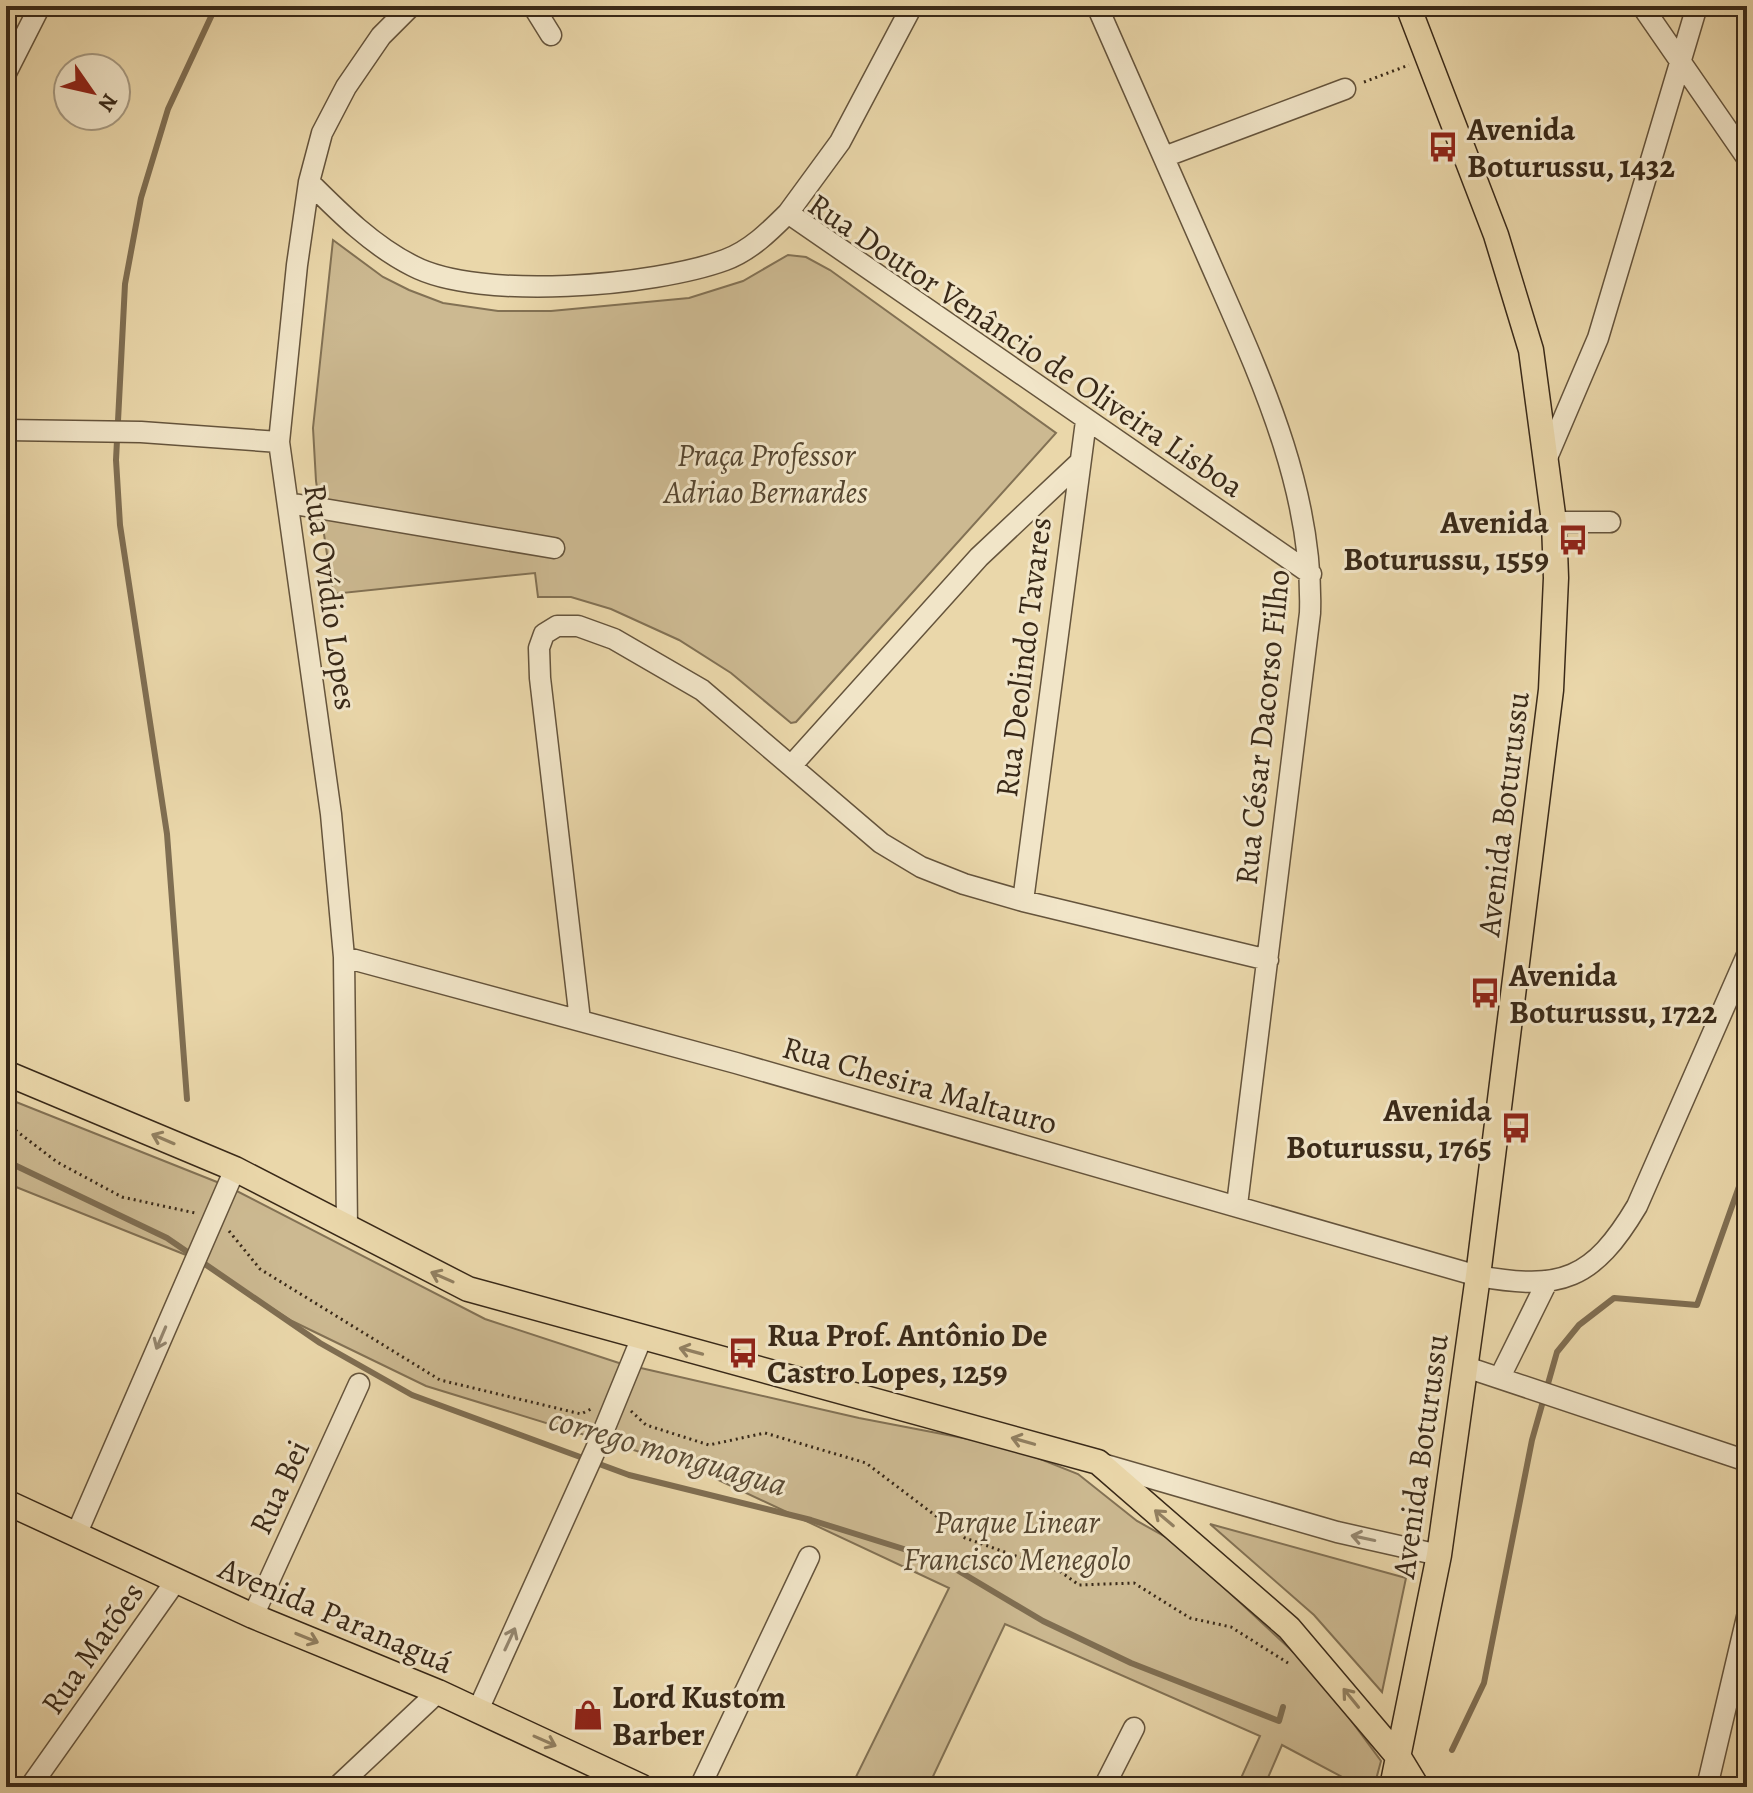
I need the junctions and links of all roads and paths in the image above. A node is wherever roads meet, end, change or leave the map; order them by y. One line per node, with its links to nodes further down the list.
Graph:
1 (411, 6): 16 (street, Rua Ovídio Lopes)
2 (533, 6): 9 (street)
3 (912, 6): 17 (street)
4 (1097, 6): 14 (street, Rua César Dacorso Filho)
5 (1408, 6): 10 (main road, Avenida Boturussu)
6 (1642, 6): 11 (street)
7 (1697, 6): 11 (street)
8 (38, 7): 12 (street)
9 (551, 35)
10 (1428, 57): 13 (path); 21 (main road, Avenida Boturussu)
11 (1682, 59): 15 (street); 21 (street)
12 (6, 73)
13 (1345, 89): 14 (street)
14 (1164, 157): 27 (street, Rua César Dacorso Filho)
15 (1747, 158)
16 (309, 182): 17 (street, Rua Doutor Venâncio de Oliveira Lisboa); 20 (street, Rua Ovídio Lopes)
17 (788, 213): 18 (street, Rua Doutor Venâncio de Oliveira Lisboa)
18 (1086, 421): 22 (street, Rua Deolindo Tavares); 27 (street, Rua Doutor Venâncio de Oliveira Lisboa)
19 (6, 430): 20 (street)
20 (279, 442): 23 (street, Rua Ovídio Lopes)
21 (1546, 460): 24 (main road, Avenida Boturussu)
22 (1078, 464): 28 (street); 29 (street, Rua Deolindo Tavares)
23 (288, 503): 26 (street); 31 (street, Rua Ovídio Lopes)
24 (1554, 522): 25 (street); 40 (main road, Avenida Boturussu)
25 (1610, 522)
26 (554, 548)
27 (1311, 574): 32 (street, Rua César Dacorso Filho)
28 (791, 766): 29 (street); 33 (street)
29 (1023, 901): 32 (street)
30 (1747, 955): 41 (street)
31 (344, 957): 33 (street, Rua Chesira Maltauro); 39 (street, Rua Ovídio Lopes)
32 (1268, 960): 37 (street, Rua César Dacorso Filho)
33 (580, 1020): 37 (street, Rua Chesira Maltauro)
34 (6, 1073): 36 (main road, one-way to 34)
35 (6, 1123): 38 (path)
36 (235, 1169): 38 (street); 39 (main road)
37 (1237, 1205): 40 (street, Rua Chesira Maltauro)
38 (213, 1218): 46 (path); 50 (street, one-way to 50)
39 (347, 1227): 42 (main road, one-way to 39)
40 (1478, 1276): 41 (street, Rua Chesira Maltauro); 43 (main road, Avenida Boturussu)
41 (1546, 1284): 44 (street)
42 (642, 1337): 46 (street); 48 (main road, one-way to 42)
43 (1466, 1367): 44 (street); 51 (main road, Avenida Boturussu)
44 (1506, 1379): 47 (street)
45 (359, 1384): 54 (street, Rua Bei)
46 (618, 1398): 56 (path); 58 (street, one-way to 46)
47 (1747, 1461)
48 (1098, 1462): 51 (street, one-way to 48); 60 (main road, one-way to 48)
49 (6, 1502): 50 (main road, Avenida Paranaguá)
50 (76, 1535): 53 (main road, Avenida Paranaguá)
51 (1439, 1555): 60 (main road, Avenida Boturussu)
52 (809, 1557): 64 (street)
53 (175, 1582): 54 (main road, Avenida Paranaguá); 61 (street, Rua Matões)
54 (253, 1616): 57 (main road, Avenida Paranaguá, one-way to 57)
55 (1747, 1617): 68 (street)
56 (1288, 1663)
57 (438, 1692): 58 (main road, Avenida Paranaguá); 62 (street)
58 (478, 1710): 63 (main road, Avenida Paranaguá, one-way to 63)
59 (1134, 1728): 65 (street)
60 (1400, 1759): 66 (main road, Avenida Boturussu); 67 (main road)
61 (30, 1787)
62 (337, 1787)
63 (642, 1787)
64 (700, 1787)
65 (1104, 1787)
66 (1392, 1787)
67 (1417, 1787)
68 (1707, 1787)

